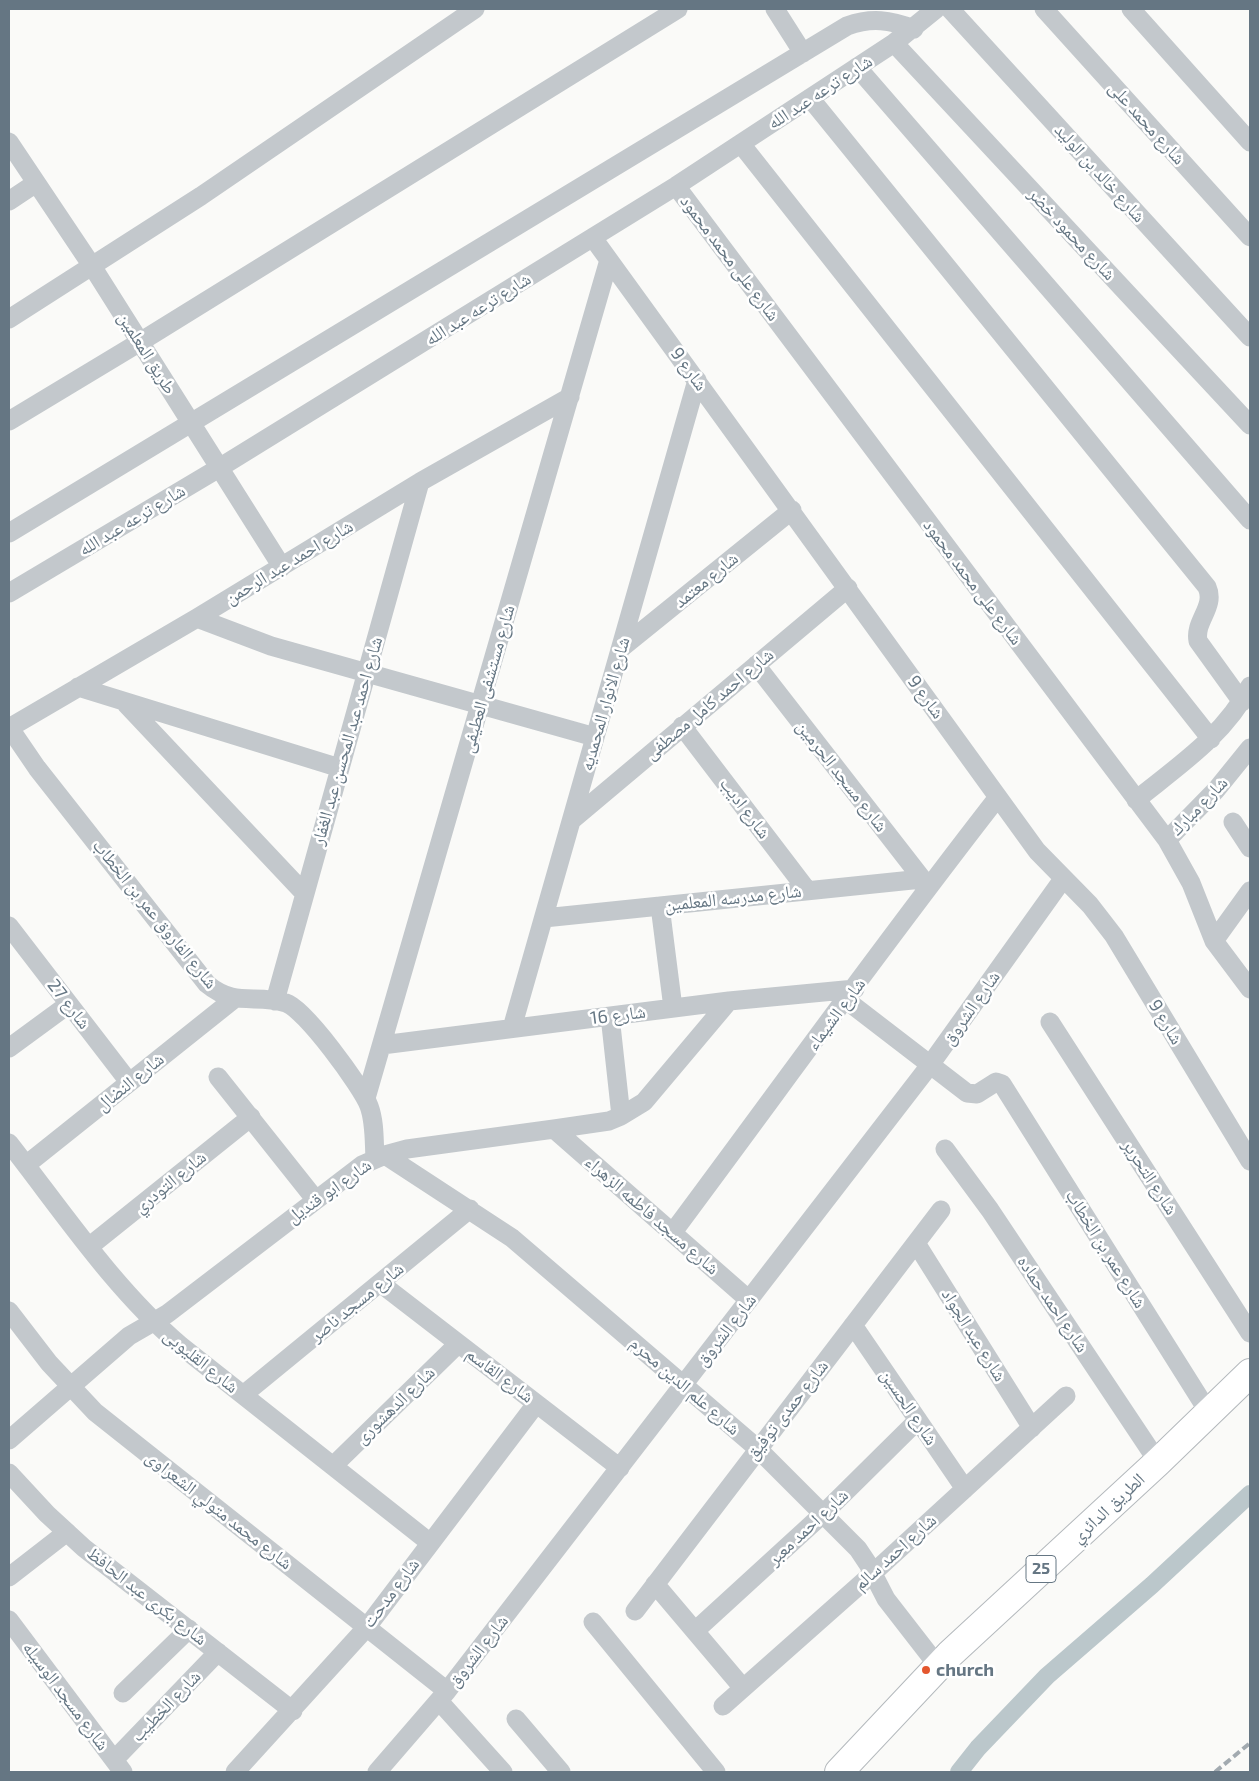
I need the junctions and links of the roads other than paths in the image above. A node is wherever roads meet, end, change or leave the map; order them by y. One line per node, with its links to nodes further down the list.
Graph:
1 (475, 9): 22 (street)
2 (678, 9): 25 (street)
3 (775, 9): 10 (street)
4 (936, 9): 8 (street, شارع ترعه عبد الله)
5 (950, 9): 24 (street, شارع خالد بن الوليد)
6 (1044, 9): 19 (street, شارع محمد على)
7 (1131, 9): 14 (street)
8 (914, 29): 9 (street, شارع ترعه عبد الله); 10 (street)
9 (894, 43): 11 (street, شارع ترعه عبد الله); 30 (street, شارع محمود خضر)
10 (803, 53): 29 (street)
11 (857, 67): 12 (street, شارع ترعه عبد الله); 34 (street)
12 (810, 98): 15 (street, شارع ترعه عبد الله); 44 (street)
13 (9, 142): 16 (street, طريق المعلمين)
14 (1250, 142)
15 (741, 144): 17 (street, شارع ترعه عبد الله); 50 (street)
16 (36, 183): 18 (street); 22 (street, طريق المعلمين)
17 (676, 186): 20 (street, شارع ترعه عبد الله); 54 (street, شارع على محمد محمود)
18 (9, 201)
19 (1250, 237)
20 (593, 238): 21 (street, شارع 9); 31 (street, شارع ترعه عبد الله)
21 (609, 260): 26 (street, شارع 9); 27 (street, شارع مستشفى العطيفى)
22 (92, 266): 23 (street); 25 (street, طريق المعلمين)
23 (9, 319)
24 (1250, 337)
25 (140, 342): 28 (street); 29 (street, طريق المعلمين)
26 (697, 380): 33 (street, شارع 9); 40 (street, شارع الانوار المحمديه)
27 (570, 397): 32 (street, شارع احمد عبد الرحمن); 46 (street, شارع مستشفى العطيفى)
28 (9, 421)
29 (192, 423): 31 (street, طريق المعلمين); 35 (street)
30 (1250, 425)
31 (219, 468): 36 (street, طريق المعلمين); 38 (street, شارع ترعه عبد الله)
32 (420, 482): 36 (street, شارع احمد عبد الرحمن); 42 (street, شارع احمد عبد المحسن عبد الغفار)
33 (792, 510): 37 (street, شارع 9); 40 (street, شارع معتمد)
34 (1250, 520)
35 (9, 533)
36 (282, 567): 39 (street, شارع احمد عبد الرحمن)
37 (848, 588): 41 (street, شارع احمد كامل مصطفى); 53 (street, شارع 9)
38 (9, 593)
39 (197, 618): 42 (street); 43 (street, شارع احمد عبد الرحمن)
40 (620, 649): 49 (street, شارع الانوار المحمديه)
41 (756, 665): 47 (street, شارع احمد كامل مصطفى); 60 (street, شارع مسجد الحرمين)
42 (366, 674): 46 (street); 52 (street, شارع احمد عبد المحسن عبد الغفار)
43 (78, 687): 45 (street); 48 (street, شارع احمد عبد الرحمن)
44 (1246, 694): 50 (street)
45 (125, 703): 52 (street); 63 (street)
46 (480, 705): 49 (street); 78 (street, شارع مستشفى العطيفى)
47 (682, 726): 55 (street, شارع احمد كامل مصطفى); 61 (street, شارع اديب)
48 (9, 727): 70 (street, شارع الفاروق عمر بن الخطاب)
49 (595, 737): 55 (street, شارع الانوار المحمديه)
50 (1211, 739): 54 (street)
51 (1250, 748): 57 (street, شارع مبارك)
52 (340, 768): 63 (street, شارع احمد عبد المحسن عبد الغفار)
53 (998, 796): 59 (street, شارع 9); 60 (street, شارع الشيماء)
54 (1136, 800): 57 (street, شارع على محمد محمود)
55 (572, 820): 65 (street, شارع الانوار المحمديه)
56 (1233, 822): 58 (street)
57 (1167, 840): 67 (street, شارع على محمد محمود)
58 (1250, 848)
59 (1063, 879): 80 (street, شارع الشروق); 90 (street, شارع 9)
60 (925, 882): 61 (street, شارع مدرسه المعلمين); 69 (street, شارع الشيماء)
61 (807, 890): 64 (street, شارع مدرسه المعلمين)
62 (1250, 891): 67 (street)
63 (305, 894): 72 (street, شارع احمد عبد المحسن عبد الغفار)
64 (660, 906): 65 (street, شارع مدرسه المعلمين); 74 (street)
65 (544, 918): 77 (street, شارع الانوار المحمديه)
66 (9, 926): 73 (street, شارع 27)
67 (1214, 941): 68 (street, شارع على محمد محمود)
68 (1250, 989)
69 (850, 994): 71 (street, شارع 16); 80 (street); 95 (street, شارع الشيماء)
70 (234, 999): 72 (street, شارع الفاروق عمر بن الخطاب); 82 (street, شارع النضال)
71 (729, 1000): 74 (street, شارع 16); 84 (street, شارع ابو قنديل)
72 (276, 1001): 83 (street, شارع الفاروق عمر بن الخطاب)
73 (69, 1004): 79 (street); 82 (street, شارع 27)
74 (673, 1008): 75 (street, شارع 16)
75 (610, 1016): 77 (street, شارع 16); 84 (street)
76 (1050, 1022): 103 (street, شارع التحرير)
77 (512, 1028): 78 (street, شارع 16)
78 (382, 1045): 83 (street, شارع مستشفى العطيفى)
79 (9, 1048)
80 (930, 1066): 99 (street, شارع الشروق); 112 (street, شارع عمر بن الخطاب)
81 (218, 1077): 85 (street)
82 (129, 1082): 91 (street, شارع النضال)
83 (366, 1098): 89 (street, شارع الفاروق عمر بن الخطاب)
84 (621, 1116): 86 (street, شارع ابو قنديل)
85 (251, 1118): 92 (street); 97 (street, شارع التودري)
86 (554, 1130): 89 (street, شارع ابو قنديل); 95 (street, شارع مسجد فاطمه الزهراء)
87 (9, 1143): 91 (street, شارع القليوبى)
88 (945, 1149): 117 (street, شارع احمد حماده)
89 (380, 1157): 92 (street, شارع ابو قنديل); 93 (street, شارع علم الدين محرم)
90 (1250, 1161)
91 (26, 1165): 97 (street, شارع القليوبى)
92 (315, 1199): 101 (street, شارع ابو قنديل)
93 (470, 1209): 98 (street, شارع مسجد ناصر); 106 (street, شارع علم الدين محرم)
94 (941, 1210): 96 (street, شارع حمدى توفيق)
95 (673, 1232): 99 (street, شارع مسجد فاطمه الزهراء)
96 (916, 1242): 102 (street, شارع حمدى توفيق); 114 (street, شارع عبد الجواد)
97 (90, 1246): 101 (street, شارع القليوبى)
98 (380, 1284): 104 (street, شارع القاسم); 108 (street, شارع مسجد ناصر)
99 (749, 1300): 106 (street, شارع الشروق)
100 (9, 1311): 107 (street, شارع محمد متولي الشعراوى)
101 (154, 1322): 107 (street, شارع ابو قنديل); 108 (street, شارع القليوبى)
102 (853, 1325): 113 (street, شارع الحسين); 116 (street, شارع حمدى توفيق)
103 (1250, 1333)
104 (458, 1344): 111 (street, شارع القاسم); 118 (street, شارع الدهشورى)
105 (1250, 1373): 112 (highway, الطريق الدائري / 25)
106 (684, 1385): 116 (street, شارع علم الدين محرم); 119 (street, شارع الشروق)
107 (70, 1387): 115 (street, شارع ابو قنديل); 131 (street, شارع محمد متولي الشعراوى)
108 (243, 1395): 118 (street, شارع القليوبى)
109 (1066, 1396): 114 (street, شارع احمد سالم)
110 (1250, 1399): 149 (highway, الطريق الدائري / 25)
111 (536, 1404): 119 (street, شارع القاسم); 124 (street, شارع مدحت)
112 (1209, 1413): 117 (highway, الطريق الدائري / 25)
113 (918, 1420): 121 (street, شارع الحسين); 122 (street, شارع احمد معبر)
114 (1032, 1428): 121 (street, شارع احمد سالم)
115 (9, 1440)
116 (757, 1448): 122 (street, شارع علم الدين محرم); 127 (street, شارع حمدى توفيق)
117 (1158, 1462): 135 (highway, الطريق الدائري / 25)
118 (333, 1466): 124 (street, شارع القليوبى)
119 (620, 1468): 138 (street, شارع الشروق)
120 (9, 1473): 123 (street, شارع بكرى عبد الحافظ)
121 (965, 1489): 125 (street, شارع احمد سالم)
122 (824, 1513): 125 (street, شارع علم الدين محرم); 133 (street, شارع احمد معبر)
123 (67, 1532): 126 (street); 132 (street, شارع بكرى عبد الحافظ)
124 (429, 1542): 131 (street, شارع مدحت)
125 (872, 1574): 135 (street, شارع علم الدين محرم); 136 (street, شارع احمد سالم)
126 (9, 1577)
127 (655, 1584): 128 (street, شارع حمدى توفيق); 133 (street)
128 (635, 1611)
129 (9, 1620): 142 (street, شارع مسجد الوسيله)
130 (593, 1622): 147 (street)
131 (366, 1627): 138 (street, شارع محمد متولي الشعراوى); 140 (street, شارع مدحت)
132 (189, 1629): 134 (street, شارع بكرى عبد الحافظ); 137 (street)
133 (695, 1631): 136 (street)
134 (218, 1652): 140 (street, شارع بكرى عبد الحافظ); 142 (street, شارع الخطيب)
135 (938, 1666): 148 (highway, الطريق الدائري / 25)
136 (743, 1688): 139 (street, شارع احمد سالم)
137 (123, 1693)
138 (443, 1696): 144 (street, شارع الشروق); 145 (street, شارع محمد متولي الشعراوى)
139 (723, 1706)
140 (293, 1710): 143 (street, شارع مدحت)
141 (516, 1720): 146 (street)
142 (119, 1766)
143 (235, 1772)
144 (377, 1772)
145 (503, 1772)
146 (561, 1772)
147 (716, 1772)
148 (839, 1772)
149 (863, 1772)

